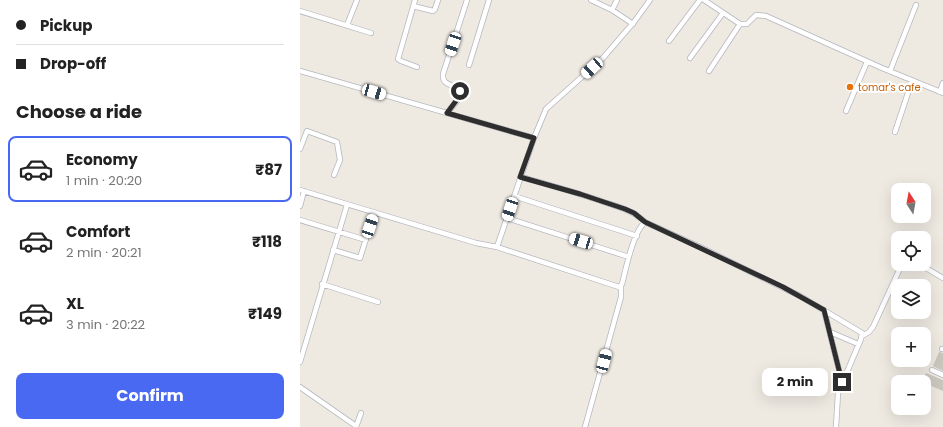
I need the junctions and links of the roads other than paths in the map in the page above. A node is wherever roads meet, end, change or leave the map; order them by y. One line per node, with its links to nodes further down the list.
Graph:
1 (357, 0): 18 (street)
2 (416, 0): 12 (street)
3 (438, 0): 12 (street)
4 (467, 0): 32 (street)
5 (489, 0): 23 (street)
6 (591, 0): 13 (street)
7 (617, 0): 13 (street)
8 (650, 0): 16 (street)
9 (700, 0): 20 (street)
10 (704, 0): 15 (street)
11 (916, 5): 27 (street)
12 (414, 6): 24 (street)
13 (612, 10): 16 (street)
14 (300, 11): 18 (street)
15 (723, 13): 17 (street); 21 (street)
16 (633, 24): 34 (street)
17 (740, 24): 22 (street); 26 (street)
18 (347, 25): 19 (street)
19 (371, 33)
20 (668, 41)
21 (690, 58)
22 (867, 62): 27 (street); 31 (street)
23 (468, 65)
24 (417, 67)
25 (300, 71): 32 (street)
26 (709, 71)
27 (890, 71): 28 (street)
28 (912, 81): 30 (street); 33 (street)
29 (943, 83): 30 (street)
30 (941, 92)
31 (846, 111)
32 (447, 113): 34 (street)
33 (895, 132)
34 (534, 138): 37 (street)
35 (300, 149): 36 (street)
36 (334, 175)
37 (520, 177): 39 (street); 45 (street)
38 (302, 190): 40 (street); 41 (street)
39 (514, 196): 43 (street); 47 (street)
40 (347, 204): 42 (street); 46 (street)
41 (300, 206)
42 (374, 213): 48 (street); 49 (street)
43 (507, 218): 49 (street); 51 (street)
44 (300, 220): 46 (street)
45 (645, 222): 47 (street); 58 (street)
46 (339, 231): 48 (street); 50 (street)
47 (636, 236): 51 (street)
48 (366, 240): 50 (street)
49 (497, 246): 56 (street)
50 (333, 250): 55 (street)
51 (629, 257): 56 (street)
52 (899, 271): 60 (street)
53 (931, 271): 54 (street)
54 (943, 278)
55 (322, 284): 57 (street); 62 (street)
56 (621, 286): 69 (street)
57 (378, 302)
58 (824, 310): 59 (street); 60 (street)
59 (830, 332): 61 (street); 65 (street)
60 (862, 336): 61 (street)
61 (858, 344): 65 (street)
62 (300, 362)
63 (932, 370): 64 (street)
64 (943, 375)
65 (842, 382): 70 (street)
66 (300, 387): 68 (street)
67 (361, 413): 68 (street)
68 (356, 427)
69 (585, 427)
70 (836, 427)

